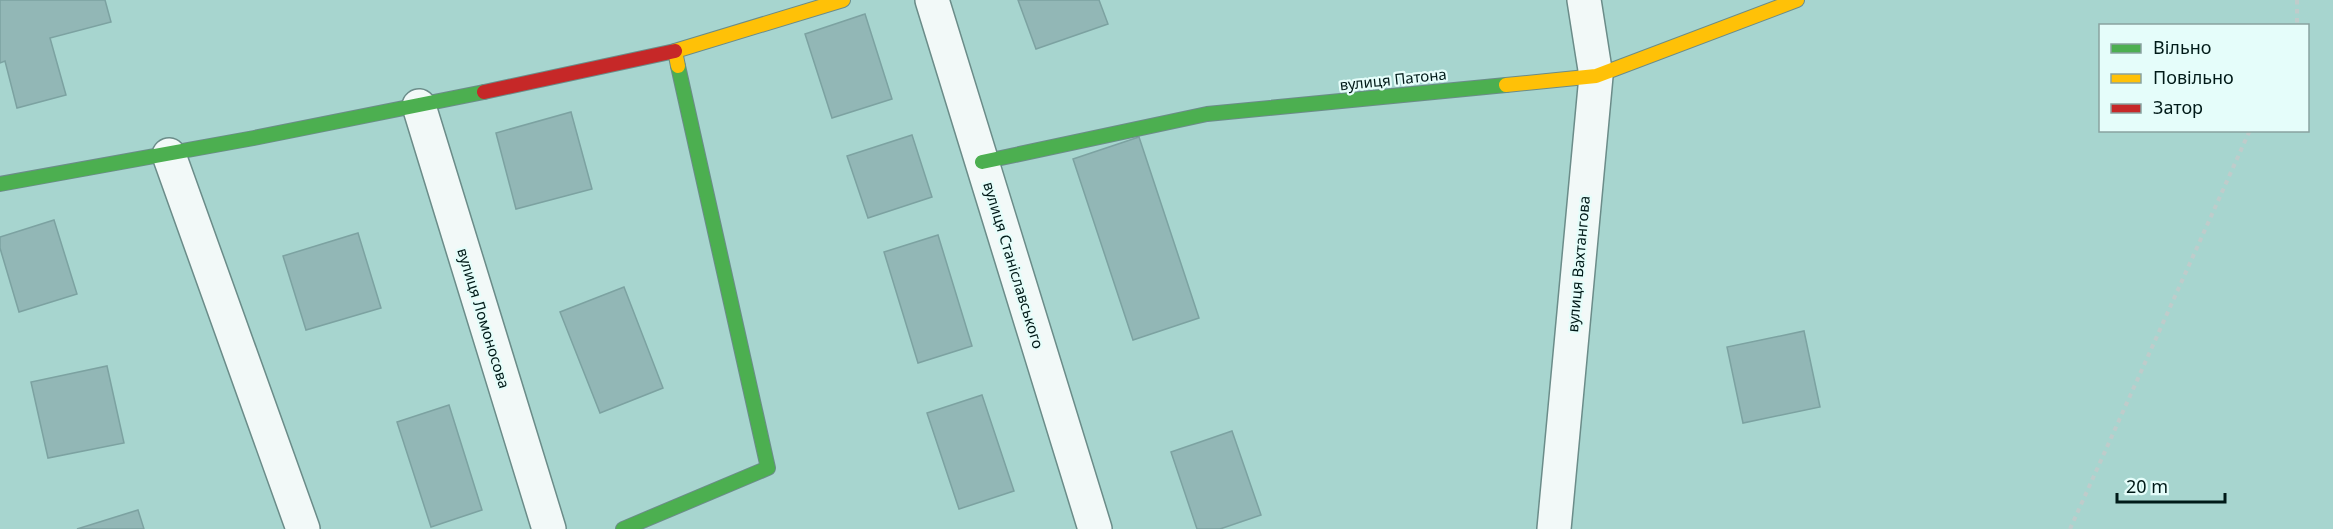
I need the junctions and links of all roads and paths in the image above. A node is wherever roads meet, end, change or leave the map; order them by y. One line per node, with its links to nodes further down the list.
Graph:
1 (843, 0): 7 (street)
2 (932, 0): 12 (street, вулиця Станіславського)
3 (1584, 0): 8 (street, вулиця Вахтангова)
4 (1797, 0): 8 (street, вулиця Патона)
5 (2297, 0): 6 (path)
6 (2297, 24)
7 (675, 51): 9 (street); 16 (street)
8 (1596, 76): 12 (street, вулиця Патона); 18 (street, вулиця Вахтангова)
9 (419, 106): 11 (street); 15 (street, вулиця Ломоносова)
10 (2249, 132): 19 (path)
11 (169, 154): 13 (street); 14 (street)
12 (982, 162): 17 (street, вулиця Станіславського)
13 (0, 184)
14 (303, 529)
15 (549, 529)
16 (623, 529)
17 (1095, 529)
18 (1554, 529)
19 (2070, 529)

